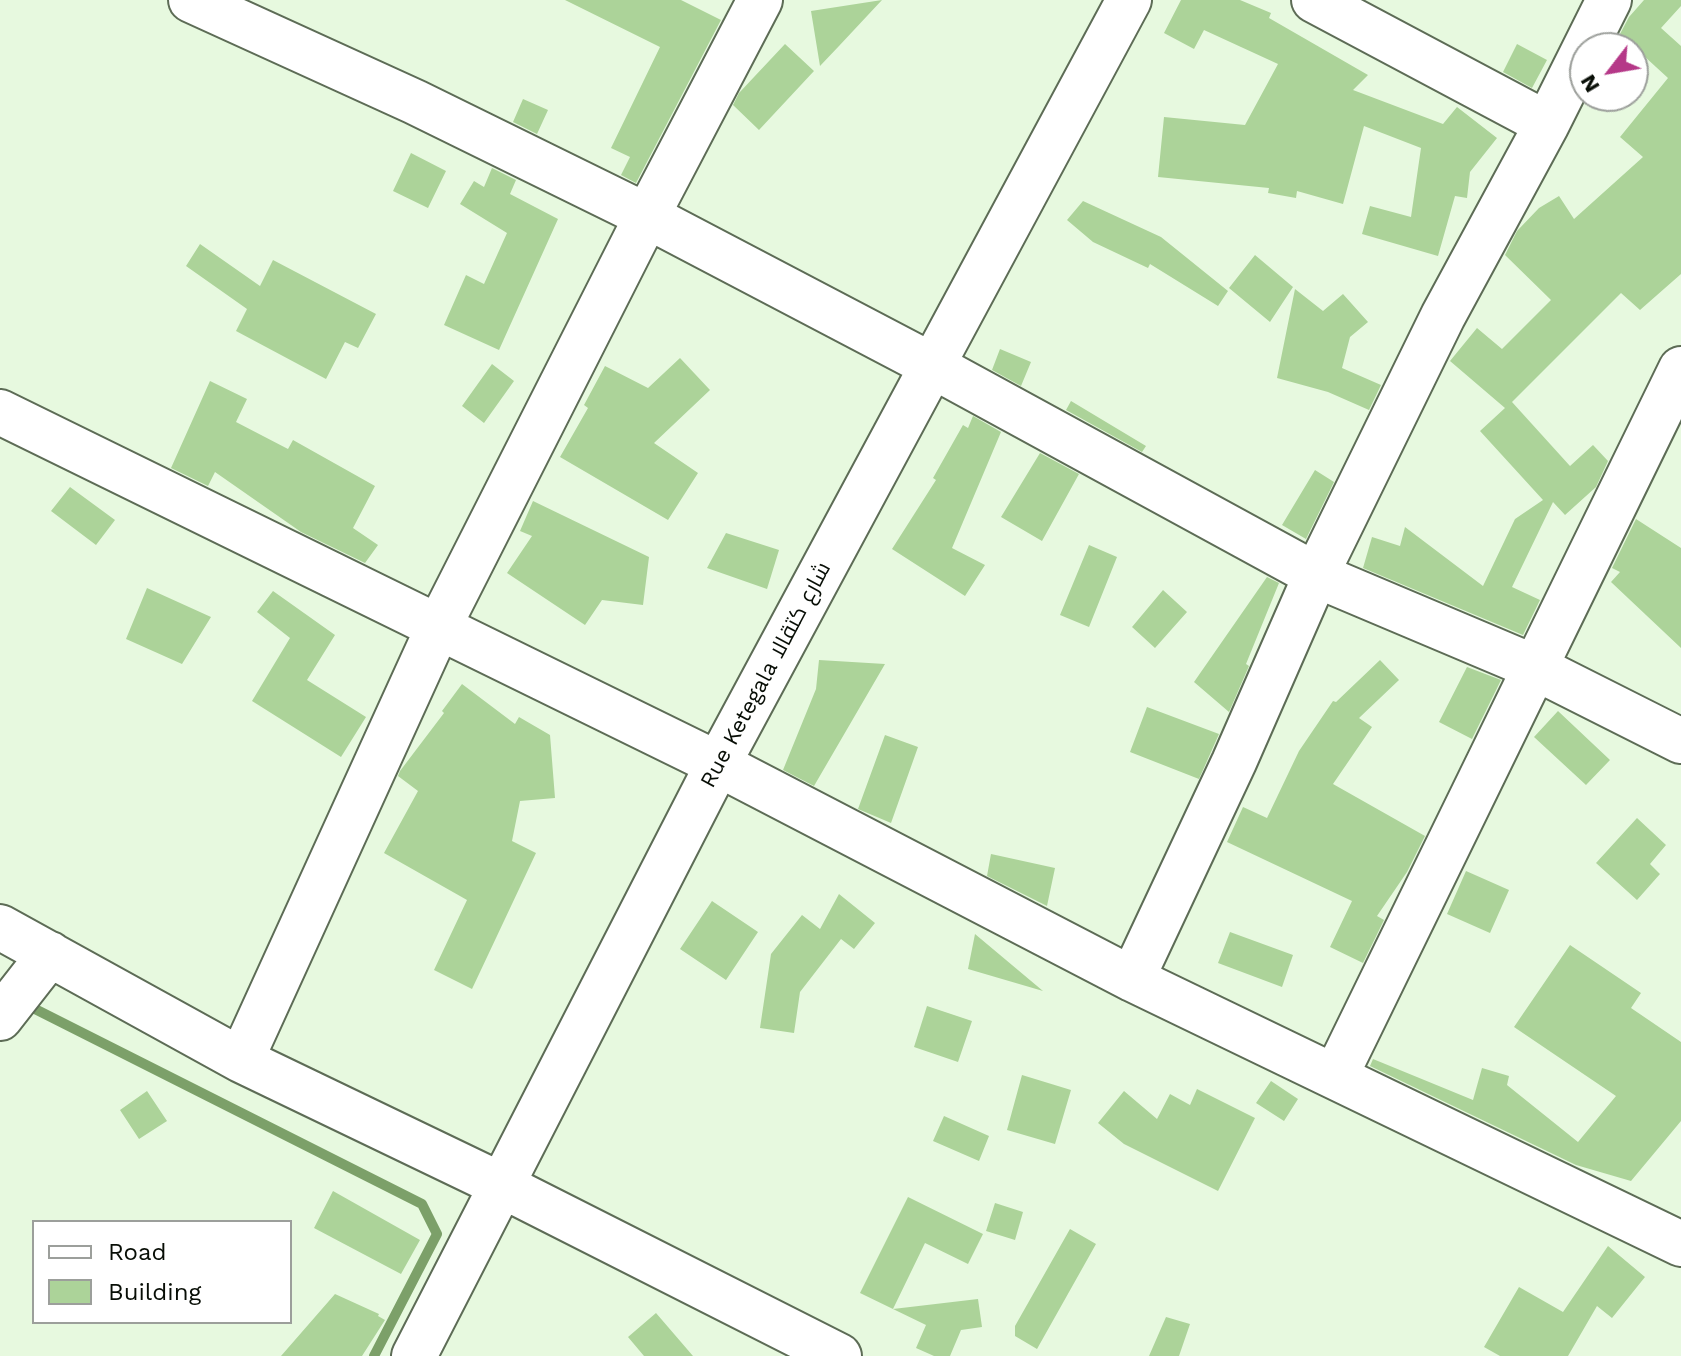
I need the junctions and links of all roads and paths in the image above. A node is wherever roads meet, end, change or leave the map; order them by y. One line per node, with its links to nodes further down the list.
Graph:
1 (191, 0): 7 (street)
2 (760, 0): 7 (street)
3 (1129, 0): 8 (street, Rue Ketegala شارع كتقالا)
4 (1314, 0): 6 (street)
5 (1609, 0): 6 (street)
6 (1547, 124): 11 (street)
7 (647, 216): 8 (street); 12 (street)
8 (931, 365): 11 (street); 15 (street, Rue Ketegala شارع كتقالا)
9 (1681, 369): 13 (street)
10 (0, 412): 12 (street)
11 (1316, 575): 13 (street); 18 (street)
12 (438, 628): 15 (street); 20 (street)
13 (1534, 667): 14 (street); 21 (street)
14 (1681, 741)
15 (718, 764): 18 (street); 22 (street, Rue Ketegala شارع كتقالا)
16 (0, 927): 17 (street)
17 (50, 954): 19 (street); 20 (street)
18 (1132, 979): 21 (street)
19 (0, 1018)
20 (241, 1060): 22 (street)
21 (1336, 1075): 23 (street)
22 (501, 1185): 24 (street, Rue Ketegala شارع كتقالا); 25 (street)
23 (1681, 1244)
24 (414, 1356)
25 (839, 1356)

